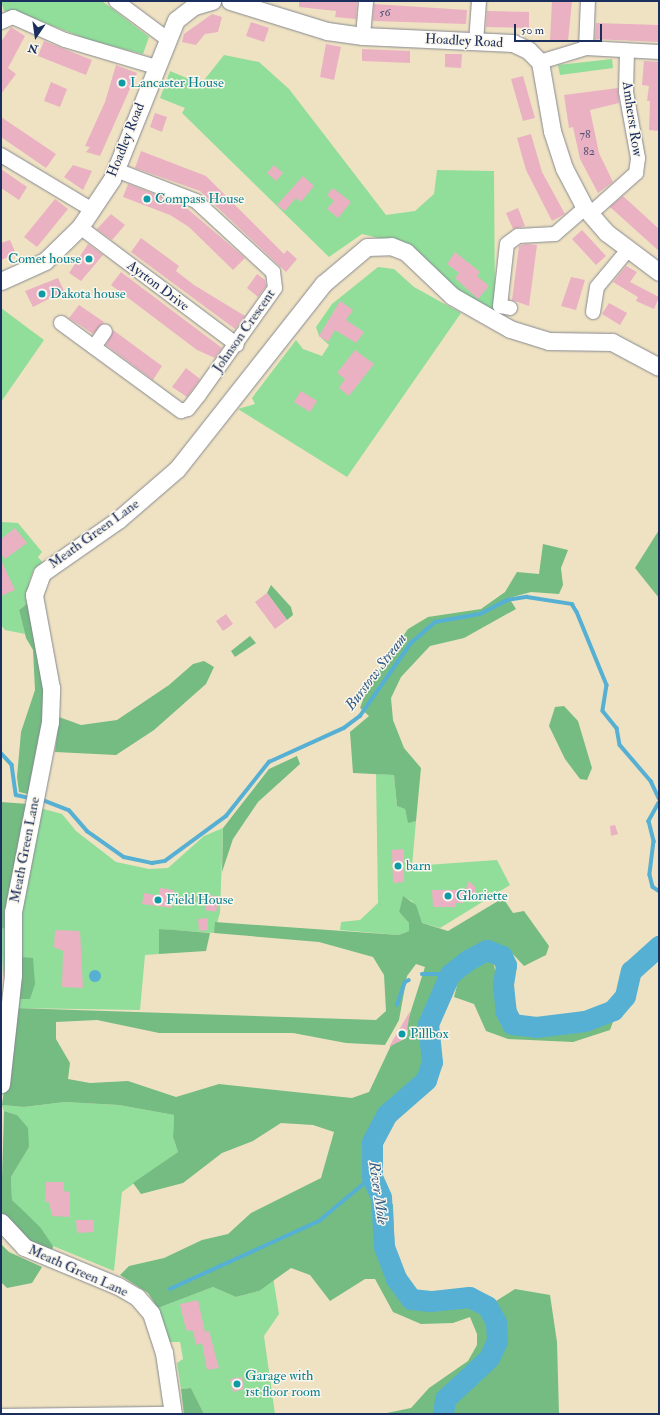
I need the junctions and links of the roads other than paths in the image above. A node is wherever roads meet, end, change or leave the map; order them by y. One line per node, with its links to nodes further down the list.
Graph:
1 (116, 1): 9 (street)
2 (212, 1): 9 (street, Hoadley Road)
3 (230, 1): 8 (street, Hoadley Road)
4 (366, 1): 8 (street)
5 (479, 1): 10 (street)
6 (588, 1): 11 (street)
7 (2, 20): 15 (street)
8 (363, 36): 10 (street, Hoadley Road)
9 (166, 38): 15 (street, Hoadley Road)
10 (476, 42): 14 (street, Hoadley Road)
11 (586, 48): 12 (street); 14 (street)
12 (627, 51): 13 (street); 19 (street, Amherst Row)
13 (659, 52)
14 (540, 62): 19 (street)
15 (156, 66): 17 (street, Hoadley Road)
16 (1, 156): 18 (street)
17 (116, 170): 18 (street, Hoadley Road); 28 (street, Johnson Crescent)
18 (91, 209): 20 (street, Hoadley Road)
19 (587, 211): 21 (street); 24 (street, Amherst Row)
20 (80, 227): 23 (street, Hoadley Road); 28 (street, Ayrton Drive)
21 (627, 251): 22 (street); 25 (street)
22 (659, 272)
23 (1, 281)
24 (510, 308)
25 (593, 312)
26 (61, 323): 29 (street, Johnson Crescent)
27 (105, 331): 29 (street)
28 (237, 344): 29 (street, Johnson Crescent)
29 (94, 347)
30 (659, 367): 31 (street, Meath Green Lane)
31 (1, 1084)
32 (1, 1222): 34 (street, Meath Green Lane)
33 (1, 1412): 34 (lane)
34 (173, 1412)

